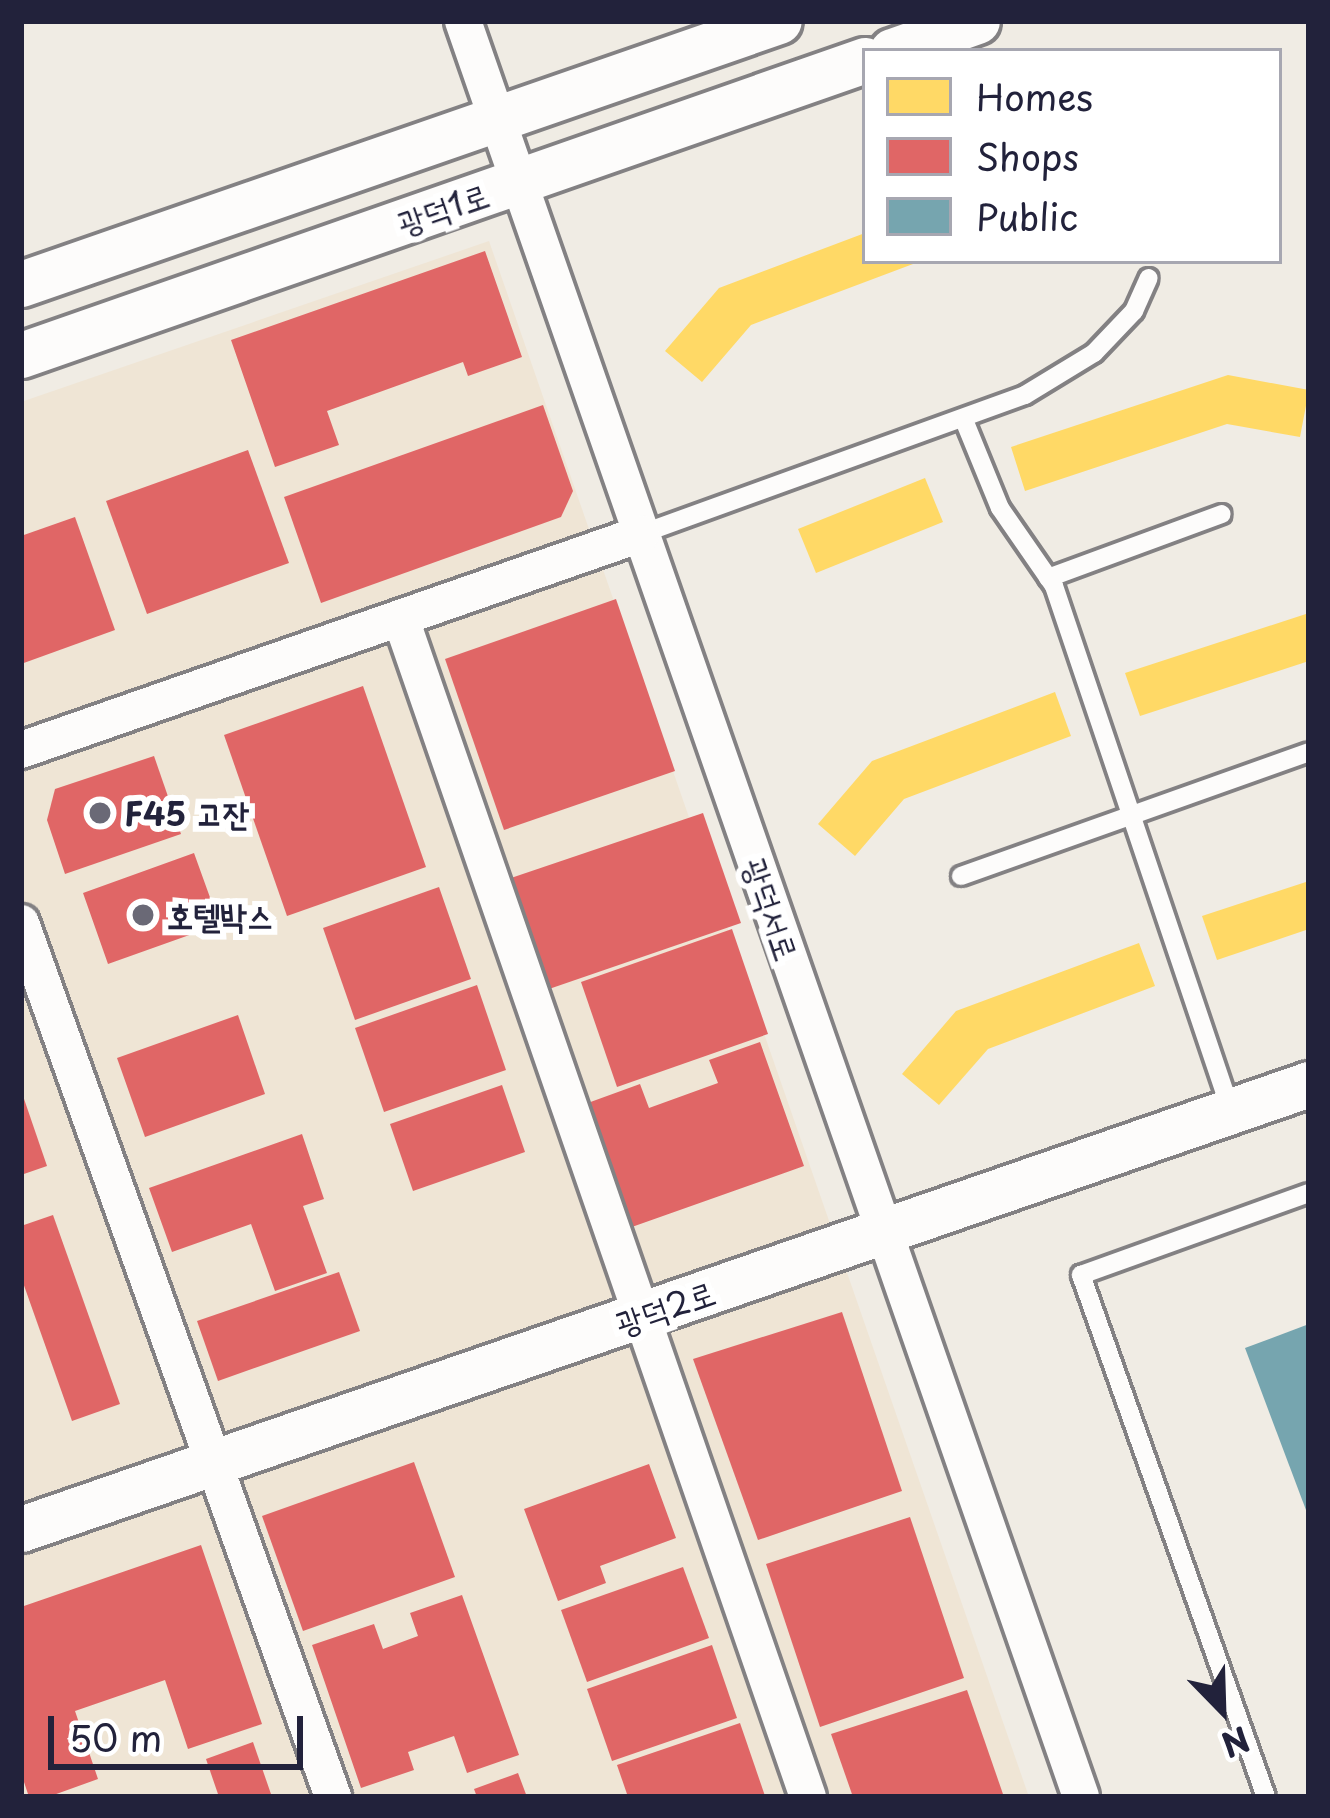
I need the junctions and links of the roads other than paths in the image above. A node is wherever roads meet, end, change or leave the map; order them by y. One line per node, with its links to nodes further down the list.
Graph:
1 (463, 21): 6 (street, 광덕서로)
2 (778, 21): 6 (street, 광덕1로)
3 (977, 21): 4 (street)
4 (900, 48)
5 (862, 61): 7 (street, 광덕1로)
6 (497, 118): 7 (street, 광덕서로); 9 (street, 광덕1로)
7 (519, 182): 10 (street, 광덕1로); 13 (street, 광덕서로)
8 (1149, 278): 11 (lane)
9 (21, 284)
10 (21, 355)
11 (964, 420): 13 (lane); 14 (lane)
12 (1222, 514): 14 (lane)
13 (641, 533): 15 (street); 24 (street, 광덕서로)
14 (1048, 578): 18 (lane)
15 (401, 620): 16 (street); 25 (street)
16 (21, 750)
17 (1309, 752): 18 (lane)
18 (1132, 815): 19 (lane); 22 (lane)
19 (961, 876)
20 (21, 923): 26 (street)
21 (1309, 1084): 22 (street, 광덕2로)
22 (1231, 1111): 24 (street, 광덕2로)
23 (1309, 1193): 31 (lane)
24 (884, 1231): 25 (street, 광덕2로); 30 (street, 광덕서로)
25 (642, 1315): 26 (street, 광덕2로); 29 (street)
26 (213, 1462): 27 (street, 광덕2로); 28 (street)
27 (21, 1529)
28 (332, 1797)
29 (808, 1797)
30 (1081, 1797)
31 (1266, 1797)

